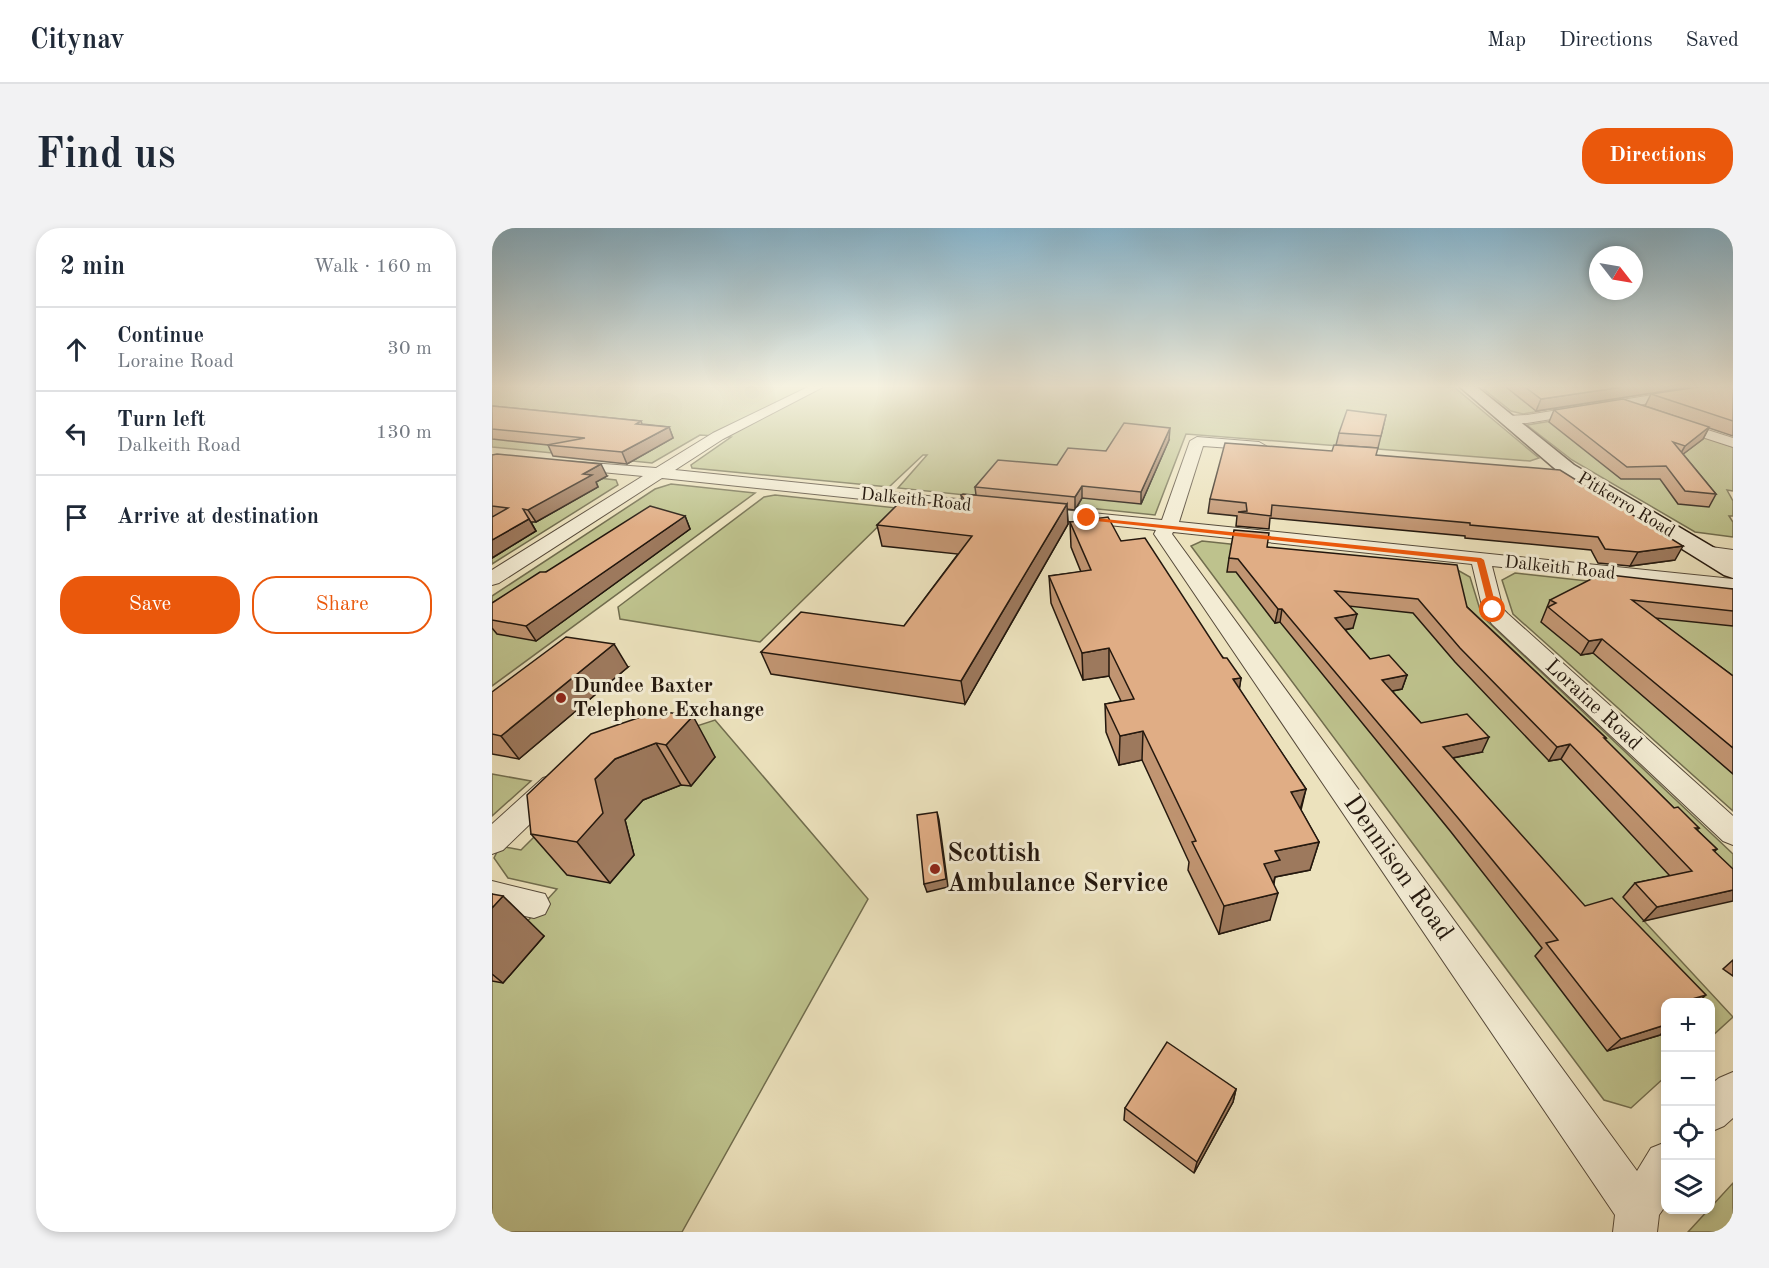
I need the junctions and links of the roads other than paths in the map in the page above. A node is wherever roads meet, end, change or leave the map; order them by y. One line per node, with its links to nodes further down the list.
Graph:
1 (722, 434): 9 (street)
2 (1525, 434): 8 (street, Pitkerro Road)
3 (1706, 434): 4 (street)
4 (1733, 443)
5 (1269, 447): 10 (street)
6 (551, 463): 9 (street, Dalkeith Road)
7 (1541, 468): 8 (street)
8 (1567, 469): 11 (street, Pitkerro Road)
9 (657, 473): 10 (street, Dalkeith Road); 15 (street)
10 (1167, 527): 13 (street, Dalkeith Road); 25 (street, Dennison Road)
11 (1704, 552): 12 (street); 14 (street, Pitkerro Road)
12 (1733, 556)
13 (1481, 560): 16 (street, Dalkeith Road); 18 (street, Loraine Road)
14 (1733, 570)
15 (492, 579)
16 (1733, 585)
17 (572, 766): 19 (street)
18 (1733, 833)
19 (492, 842)
20 (492, 895): 21 (street)
21 (534, 904)
22 (1733, 1092): 23 (street)
23 (1715, 1108)
24 (1661, 1171): 25 (street)
25 (1636, 1221)

